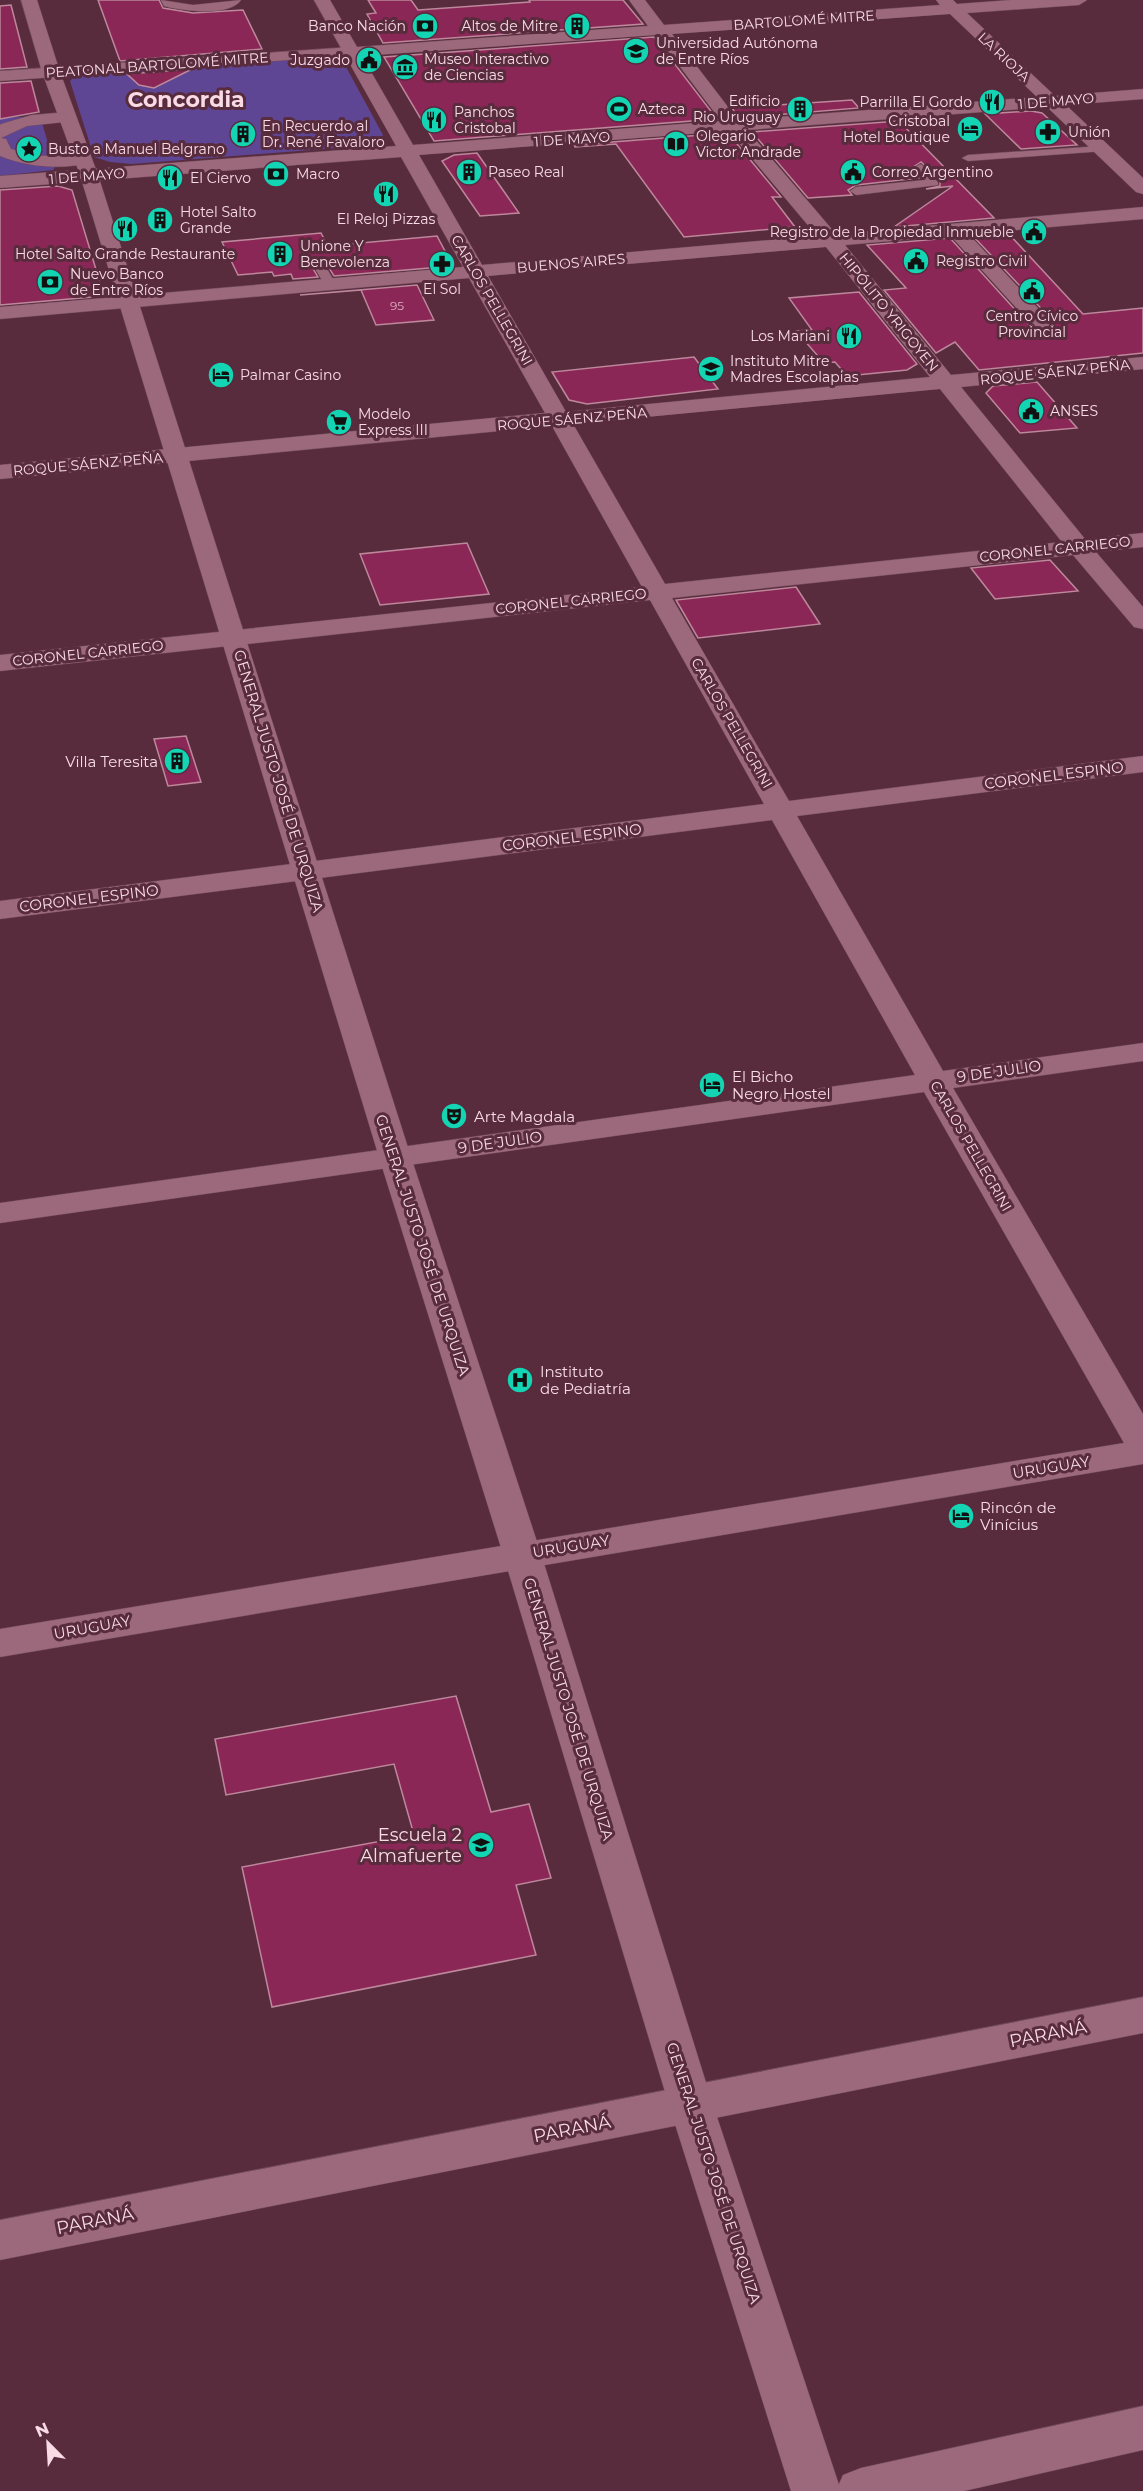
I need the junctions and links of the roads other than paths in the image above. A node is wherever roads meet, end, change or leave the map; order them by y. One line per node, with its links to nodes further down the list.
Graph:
1 (29, 0): 10 (street, GENERAL JUSTO JOSÉ DE URQUIZA)
2 (166, 0): 3 (lane)
3 (236, 0)
4 (322, 0): 9 (street, CARLOS PELLEGRINI)
5 (637, 0): 8 (street, HIPÓLITO YRIGOYEN)
6 (1079, 0): 7 (street, BARTOLOMÉ MITRE)
7 (948, 4): 8 (street, BARTOLOMÉ MITRE); 13 (street, LA RIOJA)
8 (660, 30): 9 (street, BARTOLOMÉ MITRE); 15 (street, HIPÓLITO YRIGOYEN)
9 (351, 52): 10 (street, PEATONAL BARTOLOMÉ MITRE); 19 (street, CARLOS PELLEGRINI)
10 (51, 72): 11 (street, PEATONAL BARTOLOMÉ MITRE); 14 (street, GENERAL JUSTO JOSÉ DE URQUIZA)
11 (0, 76)
12 (1143, 94): 13 (street, 1 DE MAYO)
13 (1050, 101): 15 (street, 1 DE MAYO); 18 (street, LA RIOJA)
14 (68, 117): 16 (street); 21 (street, GENERAL JUSTO JOSÉ DE URQUIZA)
15 (734, 126): 19 (street, 1 DE MAYO); 28 (street, HIPÓLITO YRIGOYEN)
16 (0, 133)
17 (0, 143): 21 (street)
18 (1101, 148): 20 (lane); 24 (street, LA RIOJA)
19 (407, 151): 21 (street, 1 DE MAYO); 29 (street, CARLOS PELLEGRINI)
20 (968, 158)
21 (86, 167): 23 (street, 1 DE MAYO); 30 (street, GENERAL JUSTO JOSÉ DE URQUIZA)
22 (920, 168): 25 (lane)
23 (0, 183)
24 (1143, 188)
25 (856, 191)
26 (1143, 213): 27 (street, BUENOS AIRES)
27 (955, 230): 28 (street, BUENOS AIRES); 32 (street)
28 (831, 240): 29 (street, BUENOS AIRES); 34 (street, HIPÓLITO YRIGOYEN)
29 (476, 271): 30 (street, BUENOS AIRES); 35 (street, CARLOS PELLEGRINI)
30 (129, 302): 31 (street, BUENOS AIRES); 36 (street, GENERAL JUSTO JOSÉ DE URQUIZA)
31 (0, 313)
32 (1042, 332)
33 (1143, 363): 34 (street, ROQUE SÁENZ PEÑA)
34 (947, 382): 35 (street, ROQUE SÁENZ PEÑA); 39 (street, HIPÓLITO YRIGOYEN)
35 (560, 420): 36 (street, ROQUE SÁENZ PEÑA); 40 (street, CARLOS PELLEGRINI)
36 (177, 456): 37 (street, ROQUE SÁENZ PEÑA); 42 (street, GENERAL JUSTO JOSÉ DE URQUIZA)
37 (0, 472)
38 (1143, 540): 39 (street, CORONEL CARRIEGO)
39 (1079, 547): 40 (street, CORONEL CARRIEGO); 41 (street, HIPÓLITO YRIGOYEN)
40 (658, 592): 42 (street, CORONEL CARRIEGO); 45 (street, CARLOS PELLEGRINI)
41 (1143, 622)
42 (234, 638): 43 (street, CORONEL CARRIEGO); 46 (street, GENERAL JUSTO JOSÉ DE URQUIZA)
43 (0, 663)
44 (1143, 764): 45 (street, CORONEL ESPINO)
45 (782, 810): 46 (street, CORONEL ESPINO); 49 (street, CARLOS PELLEGRINI)
46 (306, 870): 47 (street, CORONEL ESPINO); 50 (street, GENERAL JUSTO JOSÉ DE URQUIZA)
47 (0, 910)
48 (1143, 1052): 49 (street, 9 DE JULIO)
49 (933, 1080): 50 (street, 9 DE JULIO); 52 (street, CARLOS PELLEGRINI)
50 (395, 1157): 51 (street, 9 DE JULIO); 54 (street, GENERAL JUSTO JOSÉ DE URQUIZA)
51 (0, 1213)
52 (1143, 1445)
53 (1143, 1452): 54 (street, URUGUAY)
54 (522, 1554): 55 (street, URUGUAY); 57 (street, GENERAL JUSTO JOSÉ DE URQUIZA)
55 (0, 1643)
56 (1143, 2016): 57 (street, PARANÁ)
57 (691, 2105): 58 (street, PARANÁ); 60 (street, GENERAL JUSTO JOSÉ DE URQUIZA)
58 (0, 2240)
59 (1143, 2428): 61 (street)
60 (816, 2491)
61 (861, 2491)

